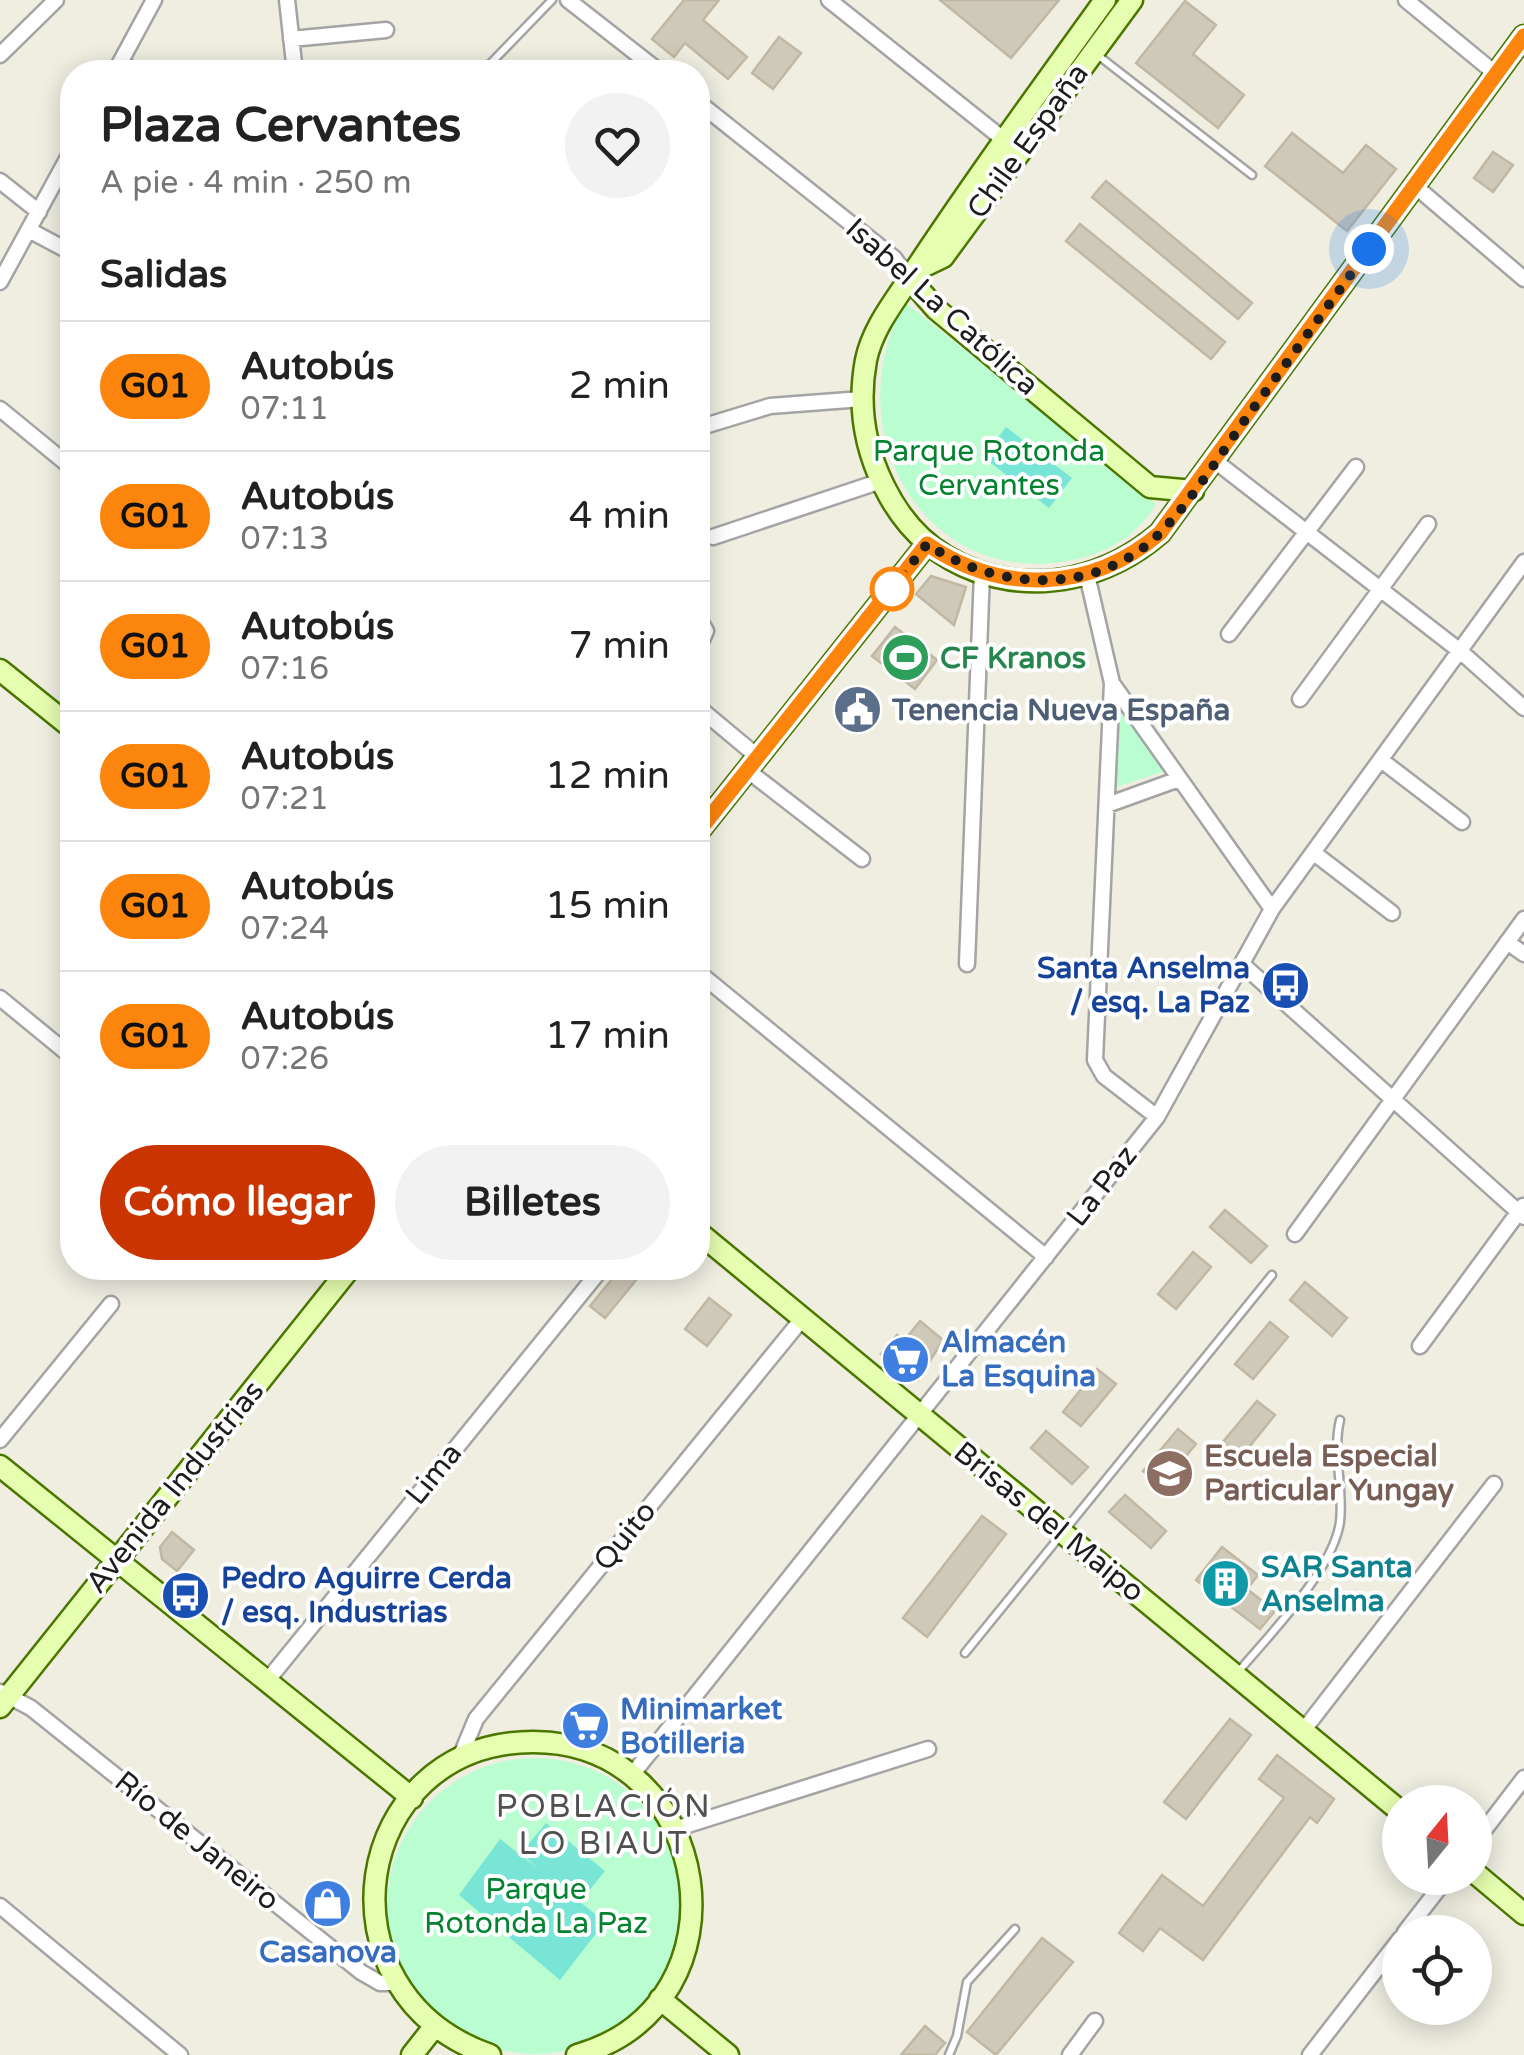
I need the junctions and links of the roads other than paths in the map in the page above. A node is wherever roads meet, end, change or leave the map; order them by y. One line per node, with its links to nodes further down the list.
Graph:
1 (56, 0): 14 (street)
2 (154, 0): 15 (street)
3 (287, 0): 12 (street)
4 (552, 0): 17 (lane)
5 (568, 0): 18 (street)
6 (829, 0): 21 (street)
7 (1106, 0): 21 (street, Chile España)
8 (1132, 0): 13 (street, Chile España)
9 (1406, 0): 19 (street)
10 (386, 30): 12 (street)
11 (1524, 36): 19 (street)
12 (291, 39): 16 (street)
13 (1093, 52): 21 (street, Chile España); 23 (lane)
14 (0, 55)
15 (121, 60)
16 (294, 60)
17 (493, 60)
18 (645, 60)
19 (1496, 74): 25 (street)
20 (710, 112): 29 (street, Isabel La Católica)
21 (1012, 146): 29 (street, Chile España)
22 (60, 172): 26 (street)
23 (1252, 175)
24 (0, 182): 26 (street)
25 (1415, 186): 30 (street); 36 (street)
26 (38, 212): 27 (street)
27 (29, 230): 28 (street); 31 (street)
28 (60, 247)
29 (912, 274): 32 (street, Chile España); 39 (street, Isabel La Católica)
30 (1524, 279)
31 (0, 282)
32 (862, 399): 34 (street); 38 (street, Chile España)
33 (0, 410): 35 (street)
34 (710, 424)
35 (60, 458)
36 (1216, 461): 40 (street); 42 (street)
37 (1356, 467): 42 (street)
38 (882, 482): 44 (street); 45 (street, Chile España)
39 (1150, 487): 40 (street); 43 (street)
40 (1194, 492): 43 (street)
41 (1428, 524): 49 (street)
42 (1306, 532): 49 (street); 50 (street)
43 (1160, 533): 48 (street)
44 (714, 537)
45 (927, 544): 47 (street); 59 (street)
46 (1524, 562): 51 (street, La Paz)
47 (982, 573): 48 (street); 71 (street)
48 (1086, 574): 53 (street)
49 (1380, 590): 51 (street); 54 (street)
50 (1230, 634)
51 (1460, 651): 55 (street); 58 (street, La Paz)
52 (0, 670): 56 (street)
53 (1112, 683): 60 (street); 61 (street)
54 (1300, 699)
55 (1524, 708)
56 (60, 718)
57 (710, 720): 59 (street)
58 (1381, 760): 63 (street); 64 (street, La Paz)
59 (752, 764): 62 (street); 65 (street)
60 (1179, 779): 61 (street); 66 (street)
61 (1107, 805): 77 (street)
62 (710, 817)
63 (1462, 822)
64 (1314, 853): 66 (street, La Paz); 67 (street)
65 (862, 859)
66 (1272, 910): 72 (street, La Paz)
67 (1392, 912)
68 (1524, 919): 69 (street)
69 (1508, 942): 70 (street); 76 (street)
70 (1524, 954)
71 (966, 964)
72 (1242, 964): 76 (street); 77 (street, La Paz)
73 (710, 982): 81 (street)
74 (0, 998): 75 (street)
75 (60, 1047)
76 (1393, 1099): 78 (street); 79 (street)
77 (1157, 1117): 81 (street, La Paz)
78 (1522, 1211): 87 (street)
79 (1294, 1234)
80 (710, 1242): 86 (street, Brisas del Maipo)
81 (1046, 1258): 88 (street, La Paz)
82 (1272, 1275): 93 (lane)
83 (334, 1280): 94 (street, Avenida Industrias)
84 (592, 1280): 97 (street, Lima)
85 (111, 1304): 90 (street)
86 (802, 1319): 88 (street, Brisas del Maipo); 101 (street, Quito)
87 (1420, 1346)
88 (920, 1416): 93 (street, Brisas del Maipo); 102 (street, La Paz)
89 (1340, 1420): 96 (lane)
90 (0, 1440)
91 (0, 1466): 94 (street)
92 (1494, 1484): 99 (street)
93 (1062, 1533): 95 (lane); 96 (street, Brisas del Maipo)
94 (116, 1561): 97 (street); 98 (street, Avenida Industrias)
95 (964, 1653)
96 (1235, 1676): 99 (street, Brisas del Maipo)
97 (267, 1681): 105 (street)
98 (3, 1699): 115 (street, Río de Janeiro)
99 (1303, 1731): 104 (street, Brisas del Maipo)
100 (928, 1749): 107 (street)
101 (460, 1760): 102 (street); 105 (street)
102 (631, 1776): 107 (street)
103 (1524, 1778): 106 (street)
104 (1382, 1797)
105 (412, 1798): 115 (street)
106 (1492, 1820)
107 (675, 1829): 116 (street)
108 (1492, 1887): 111 (street)
109 (1434, 1895): 112 (street)
110 (0, 1906): 119 (street)
111 (1524, 1914)
112 (1419, 1915)
113 (1015, 1929): 125 (lane)
114 (1382, 1962): 127 (street)
115 (395, 1983): 118 (street)
116 (660, 1999): 123 (street); 124 (street)
117 (1095, 2021): 126 (street)
118 (441, 2032): 120 (street); 121 (street); 122 (street)
119 (180, 2055)
120 (412, 2055)
121 (467, 2055)
122 (490, 2055)
123 (577, 2055)
124 (728, 2055)
125 (949, 2055)
126 (1070, 2055)
127 (1310, 2055)

